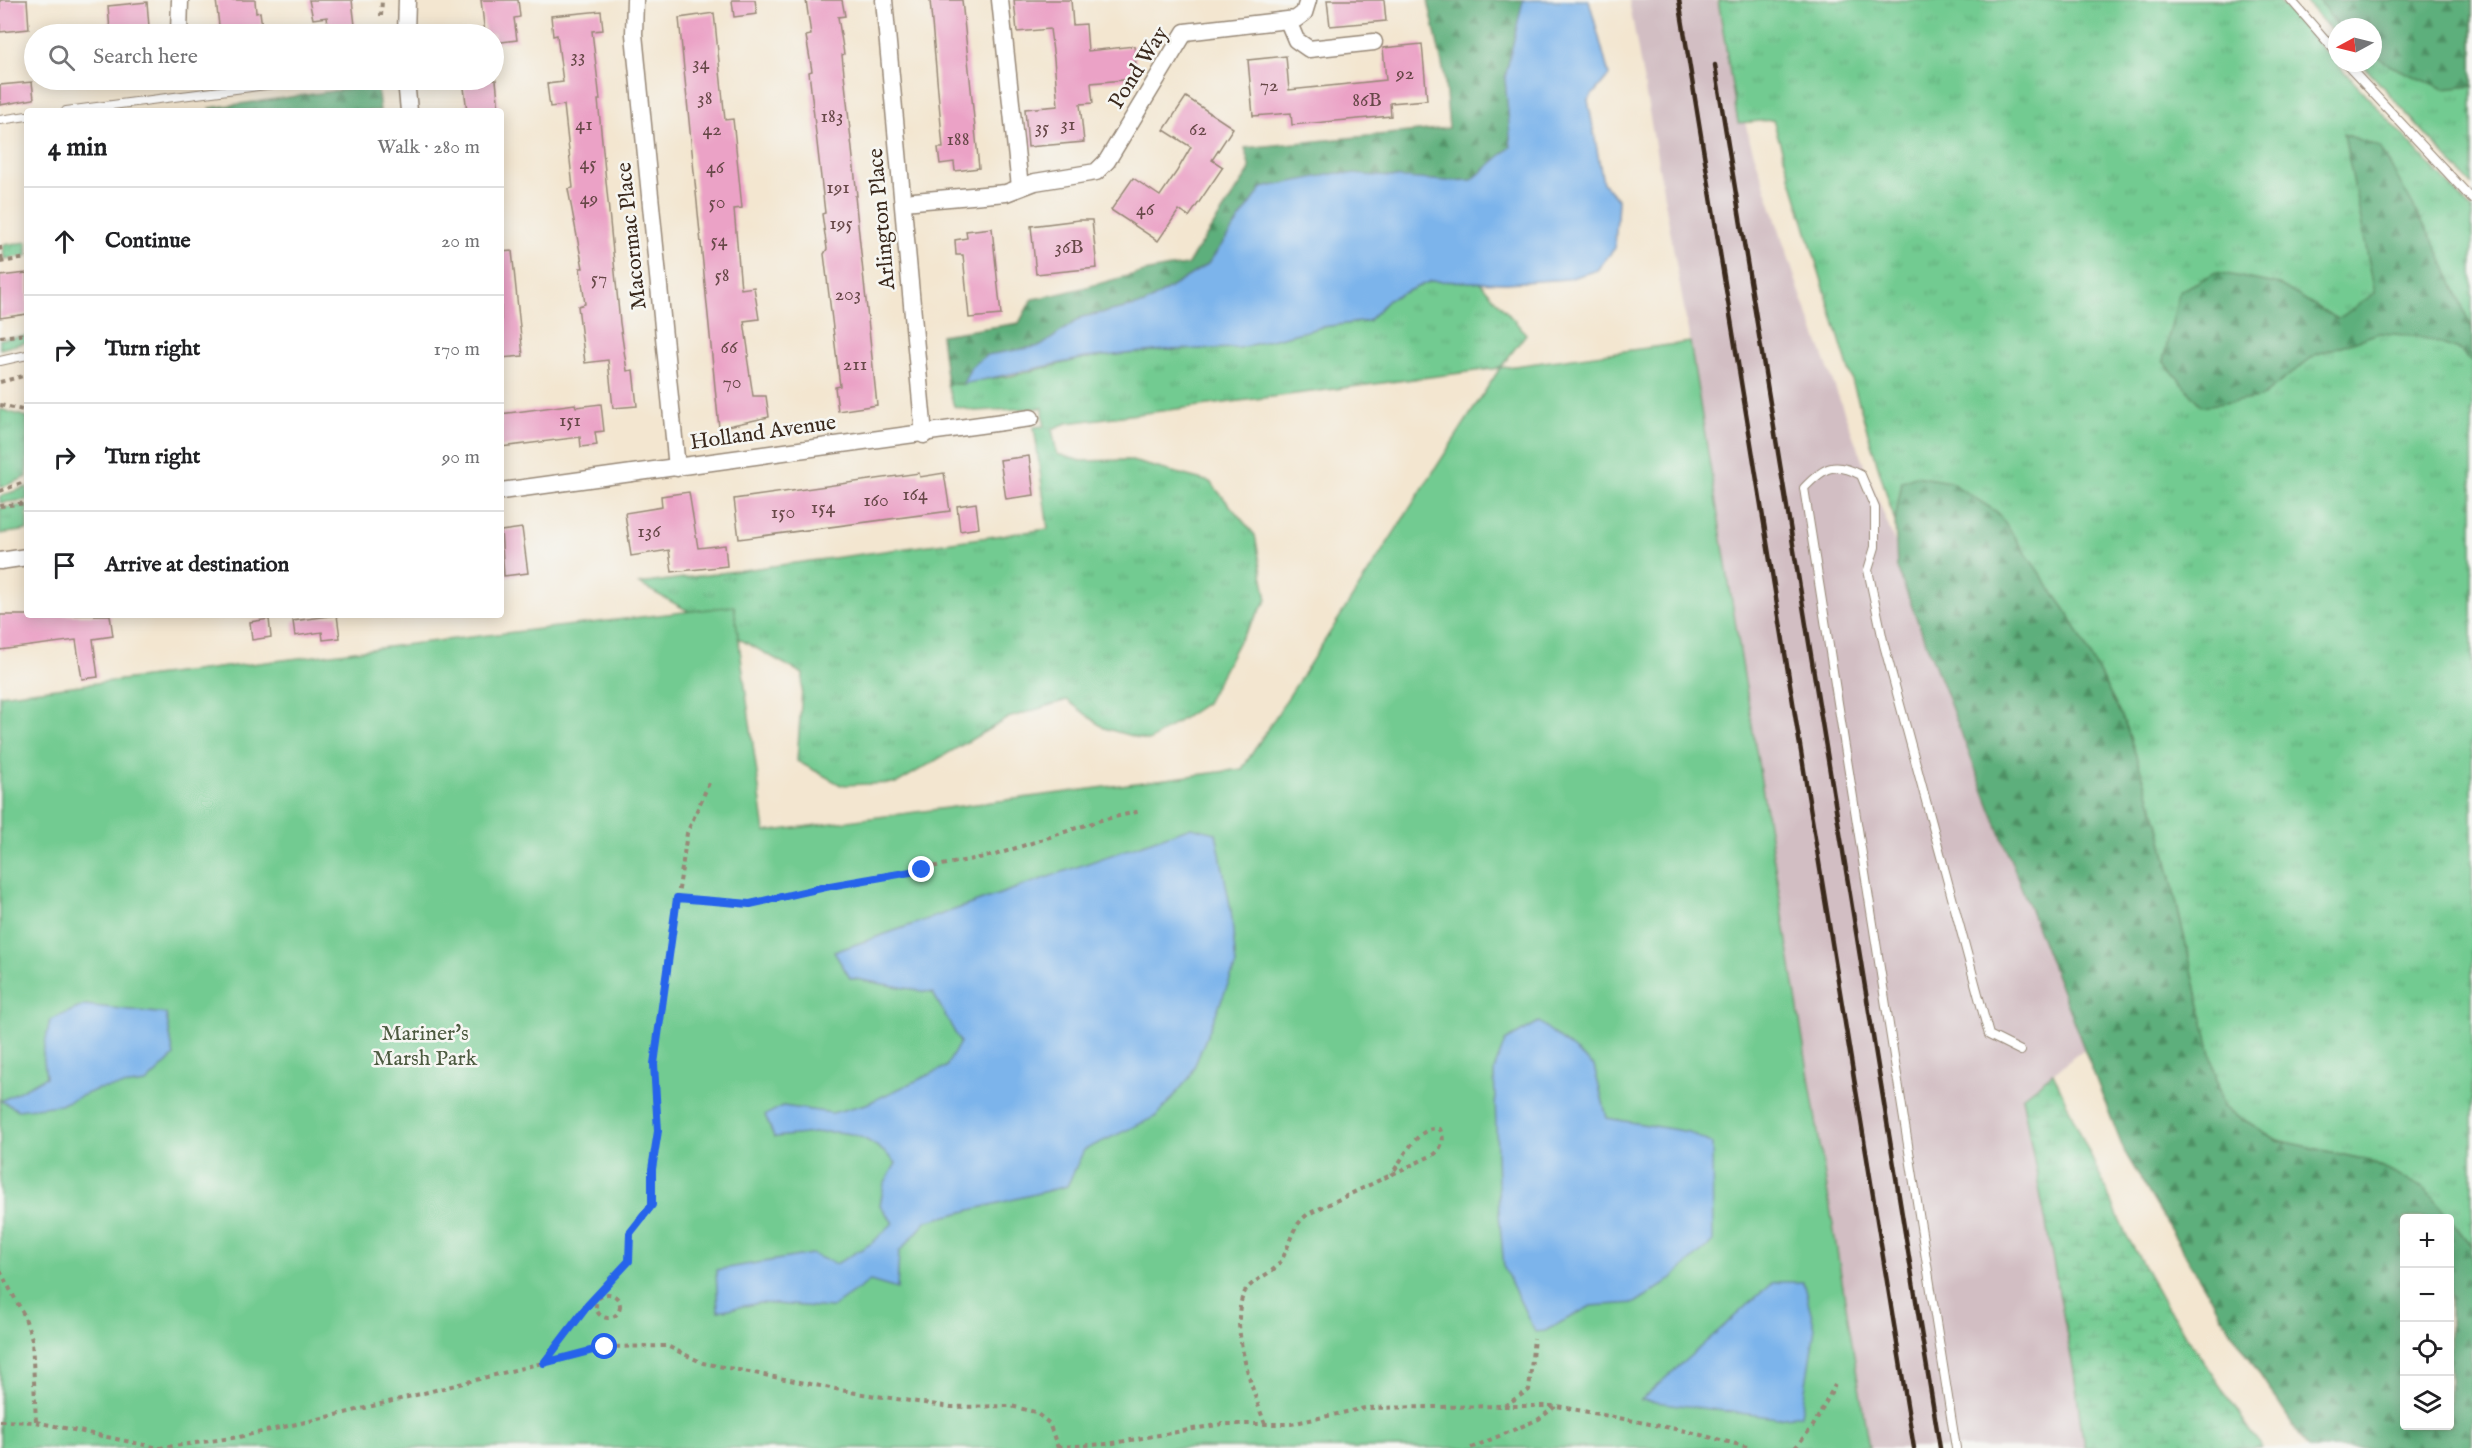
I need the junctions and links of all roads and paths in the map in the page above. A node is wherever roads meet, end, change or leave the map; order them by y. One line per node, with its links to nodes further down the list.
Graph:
1 (180, 0): 11 (street)
2 (382, 0): 9 (path)
3 (407, 0): 12 (street)
4 (635, 0): 38 (street, Macormac Place)
5 (884, 0): 24 (street, Arlington Place)
6 (1000, 0): 22 (street)
7 (1308, 0): 10 (street)
8 (2291, 0): 14 (lane)
9 (381, 16)
10 (1288, 21): 13 (street); 22 (street, Pond Way)
11 (179, 24)
12 (406, 24)
13 (1374, 42)
14 (2328, 43)
15 (2353, 72): 23 (lane)
16 (228, 90): 18 (lane)
17 (407, 90): 19 (street)
18 (89, 108)
19 (409, 108)
20 (24, 116): 21 (lane)
21 (0, 120)
22 (1020, 187): 24 (street, Pond Way)
23 (2472, 199)
24 (903, 202): 37 (street, Arlington Place)
25 (0, 246): 27 (path)
26 (24, 258): 27 (path)
27 (1, 262)
28 (24, 334): 29 (path)
29 (0, 337)
30 (24, 356): 31 (lane)
31 (0, 361)
32 (24, 376): 33 (path)
33 (0, 382)
34 (0, 405): 35 (path)
35 (24, 410)
36 (1031, 418): 37 (street, Holland Avenue)
37 (924, 435): 38 (street, Holland Avenue)
38 (677, 468): 41 (street, Holland Avenue)
39 (24, 482): 40 (path)
40 (0, 491)
41 (504, 491)
42 (24, 503): 43 (path)
43 (0, 506)
44 (24, 557): 45 (street)
45 (0, 561)
46 (709, 783): 48 (path)
47 (1141, 811): 48 (path)
48 (677, 898): 54 (path)
49 (2021, 1051): 65 (lane)
50 (1391, 1174): 50 (path); 60 (path)
51 (0, 1271): 59 (path)
52 (596, 1304): 52 (path)
53 (1534, 1338): 56 (path)
54 (544, 1363): 59 (path); 61 (path)
55 (1835, 1385): 64 (path)
56 (1504, 1406): 57 (path); 60 (path)
57 (1557, 1406): 62 (path); 63 (path)
58 (0, 1421): 59 (path)
59 (36, 1422)
60 (1265, 1424): 61 (path)
61 (1058, 1448)
62 (1471, 1448)
63 (1751, 1448)
64 (1796, 1448)
65 (1956, 1448)

